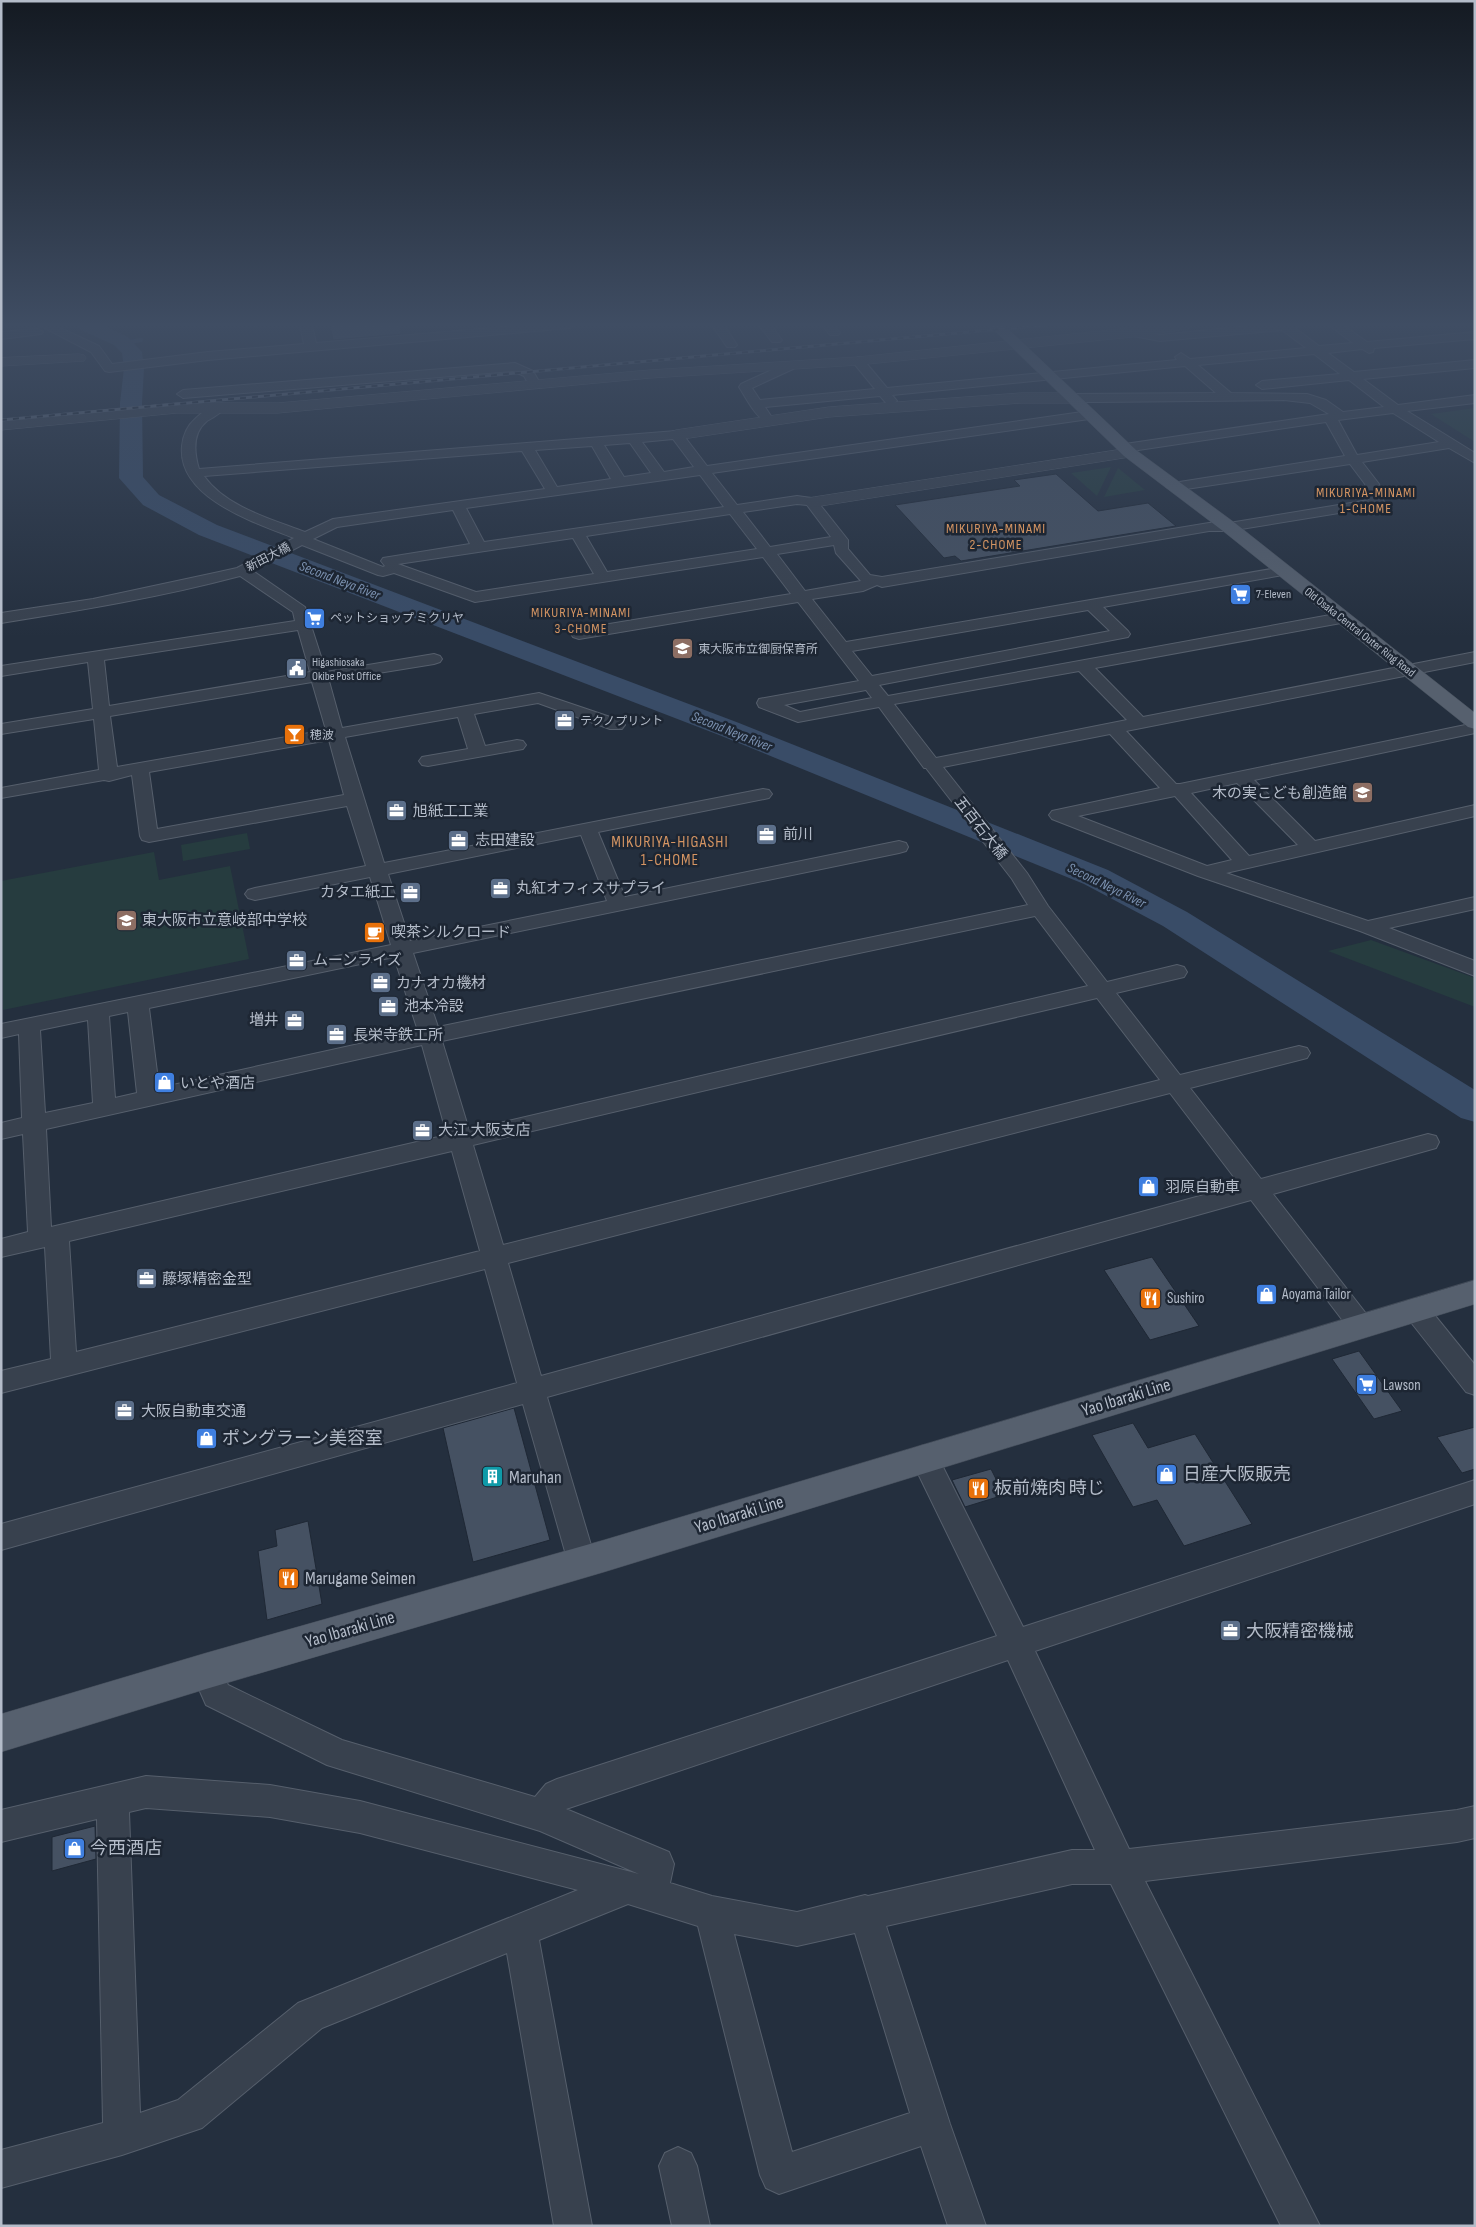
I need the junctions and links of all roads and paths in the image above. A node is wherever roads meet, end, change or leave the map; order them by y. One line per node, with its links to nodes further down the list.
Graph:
1 (194, 429): 17 (street)
2 (723, 429): 8 (street)
3 (986, 429): 16 (street, 新田大橋)
4 (1105, 429): 13 (main road, Old Osaka Central Outer Ring Road)
5 (1260, 429): 13 (street)
6 (1340, 429): 14 (street)
7 (1427, 429): 11 (street)
8 (676, 435): 9 (street); 16 (street, 五百石大橋)
9 (634, 439): 10 (street); 18 (street)
10 (596, 442): 12 (street); 19 (street)
11 (1451, 444): 14 (street); 15 (street)
12 (526, 447): 17 (street); 21 (street)
13 (1127, 450): 20 (main road, Old Osaka Central Outer Ring Road); 22 (street)
14 (1353, 459): 20 (street); 25 (street)
15 (1475, 459)
16 (704, 470): 18 (street, 新田大橋); 24 (street, 五百石大橋)
17 (194, 473): 27 (street)
18 (660, 476): 19 (street, 新田大橋)
19 (620, 482): 21 (street, 新田大橋)
20 (1173, 487): 25 (main road, Old Osaka Central Outer Ring Road)
21 (552, 491): 23 (street, 新田大橋)
22 (814, 502): 24 (street); 28 (street)
23 (457, 504): 27 (street, 新田大橋); 29 (street)
24 (734, 509): 26 (street); 30 (street, 五百石大橋)
25 (1229, 527): 33 (main road, Old Osaka Central Outer Ring Road); 35 (street)
26 (576, 532): 29 (street); 34 (street)
27 (300, 540): 31 (street); 32 (street, 新田大橋)
28 (841, 540): 30 (street); 35 (street)
29 (480, 547): 31 (street)
30 (765, 551): 34 (street); 36 (street, 五百石大橋)
31 (394, 568): 34 (street)
32 (242, 571): 38 (street, 新田大橋); 41 (street)
33 (1283, 571): 37 (street); 40 (main road, Old Osaka Central Outer Ring Road)
34 (603, 577)
35 (874, 581): 36 (street)
36 (800, 596): 42 (street); 43 (street, 五百石大橋)
37 (1092, 605): 39 (street); 44 (street)
38 (1, 618)
39 (1016, 618): 43 (street); 44 (street)
40 (1341, 618): 48 (street); 49 (main road, Old Osaka Central Outer Ring Road)
41 (304, 624): 45 (street); 51 (street)
42 (578, 634)
43 (841, 648): 52 (street, 五百石大橋)
44 (1045, 649): 52 (street)
45 (95, 656): 50 (street); 54 (street)
46 (1475, 657): 49 (street)
47 (434, 659): 51 (street)
48 (1084, 666): 53 (street); 56 (street)
49 (1409, 670): 56 (street); 57 (main road, Old Osaka Central Outer Ring Road)
50 (1, 671)
51 (318, 677): 54 (street); 62 (street)
52 (868, 683): 53 (street, 五百石大橋); 53 (street)
53 (883, 703): 66 (street, 五百石大橋)
54 (102, 712): 61 (street); 68 (street)
55 (465, 712): 58 (street); 62 (street); 64 (street)
56 (1138, 722): 59 (street)
57 (1475, 723)
58 (616, 725)
59 (1113, 727): 66 (street); 70 (street)
60 (1475, 728): 69 (street)
61 (1, 729)
62 (335, 735): 67 (street); 73 (street)
63 (517, 745): 64 (street)
64 (478, 752): 65 (street)
65 (428, 761)
66 (930, 764): 84 (street, 五百石大橋)
67 (140, 770): 68 (street); 73 (street)
68 (108, 776): 71 (street)
69 (1240, 776): 70 (street); 77 (street)
70 (1175, 790): 78 (street); 80 (street)
71 (1, 794)
72 (763, 794): 75 (street)
73 (354, 798): 79 (street)
74 (1475, 810): 77 (street)
75 (587, 828): 79 (street); 83 (street)
76 (899, 847): 83 (street)
77 (1312, 848): 78 (street)
78 (1245, 863): 80 (street)
79 (378, 869): 81 (street); 86 (street)
80 (1206, 872): 85 (street)
81 (255, 894)
82 (1475, 903): 85 (street)
83 (619, 904): 86 (street)
84 (1040, 909): 89 (street, 五百石大橋); 94 (street)
85 (1367, 927): 87 (street)
86 (402, 949): 90 (street); 94 (street)
87 (1475, 968)
88 (1177, 972): 89 (street)
89 (1102, 990): 96 (street, 五百石大橋); 101 (street)
90 (138, 1003): 91 (street); 97 (street)
91 (98, 1012): 92 (street); 98 (street)
92 (29, 1026): 93 (street); 99 (street)
93 (1, 1032)
94 (430, 1036): 97 (street); 101 (street)
95 (1299, 1053): 96 (street)
96 (1174, 1083): 103 (street, 五百石大橋); 106 (street)
97 (149, 1098): 98 (street)
98 (105, 1108): 99 (street)
99 (34, 1124): 100 (street); 104 (street)
100 (1, 1131)
101 (461, 1141): 104 (street); 106 (street)
102 (1428, 1142): 103 (street)
103 (1256, 1189): 109 (street, 五百石大橋); 113 (street)
104 (48, 1237): 105 (street); 110 (street)
105 (1, 1248)
106 (495, 1257): 110 (street); 113 (street)
107 (1473, 1295): 108 (main road, Yao Ibaraki Line)
108 (1415, 1309): 109 (main road, Yao Ibaraki Line); 112 (street)
109 (1362, 1327): 114 (main road, Yao Ibaraki Line)
110 (64, 1366): 111 (street)
111 (1, 1382)
112 (1475, 1384)
113 (532, 1391): 116 (street); 117 (street)
114 (924, 1458): 117 (main road, Yao Ibaraki Line); 118 (street)
115 (1475, 1492): 118 (street)
116 (1, 1537)
117 (582, 1562): 119 (main road, Yao Ibaraki Line)
118 (1016, 1644): 122 (street); 125 (street)
119 (206, 1671): 120 (main road, Yao Ibaraki Line); 122 (street)
120 (1, 1733)
121 (113, 1800): 124 (street); 126 (street); 131 (street)
122 (541, 1815): 126 (street)
123 (1475, 1822): 125 (street)
124 (1, 1826)
125 (1120, 1867): 127 (street); 137 (street)
126 (640, 1890): 128 (street); 129 (street)
127 (865, 1912): 128 (street); 130 (street)
128 (712, 1913): 130 (street)
129 (520, 1930): 131 (street); 134 (street)
130 (932, 2124): 136 (street)
131 (122, 2137): 133 (street)
132 (678, 2166): 135 (street)
133 (1, 2169)
134 (572, 2226)
135 (691, 2226)
136 (967, 2226)
137 (1300, 2226)

